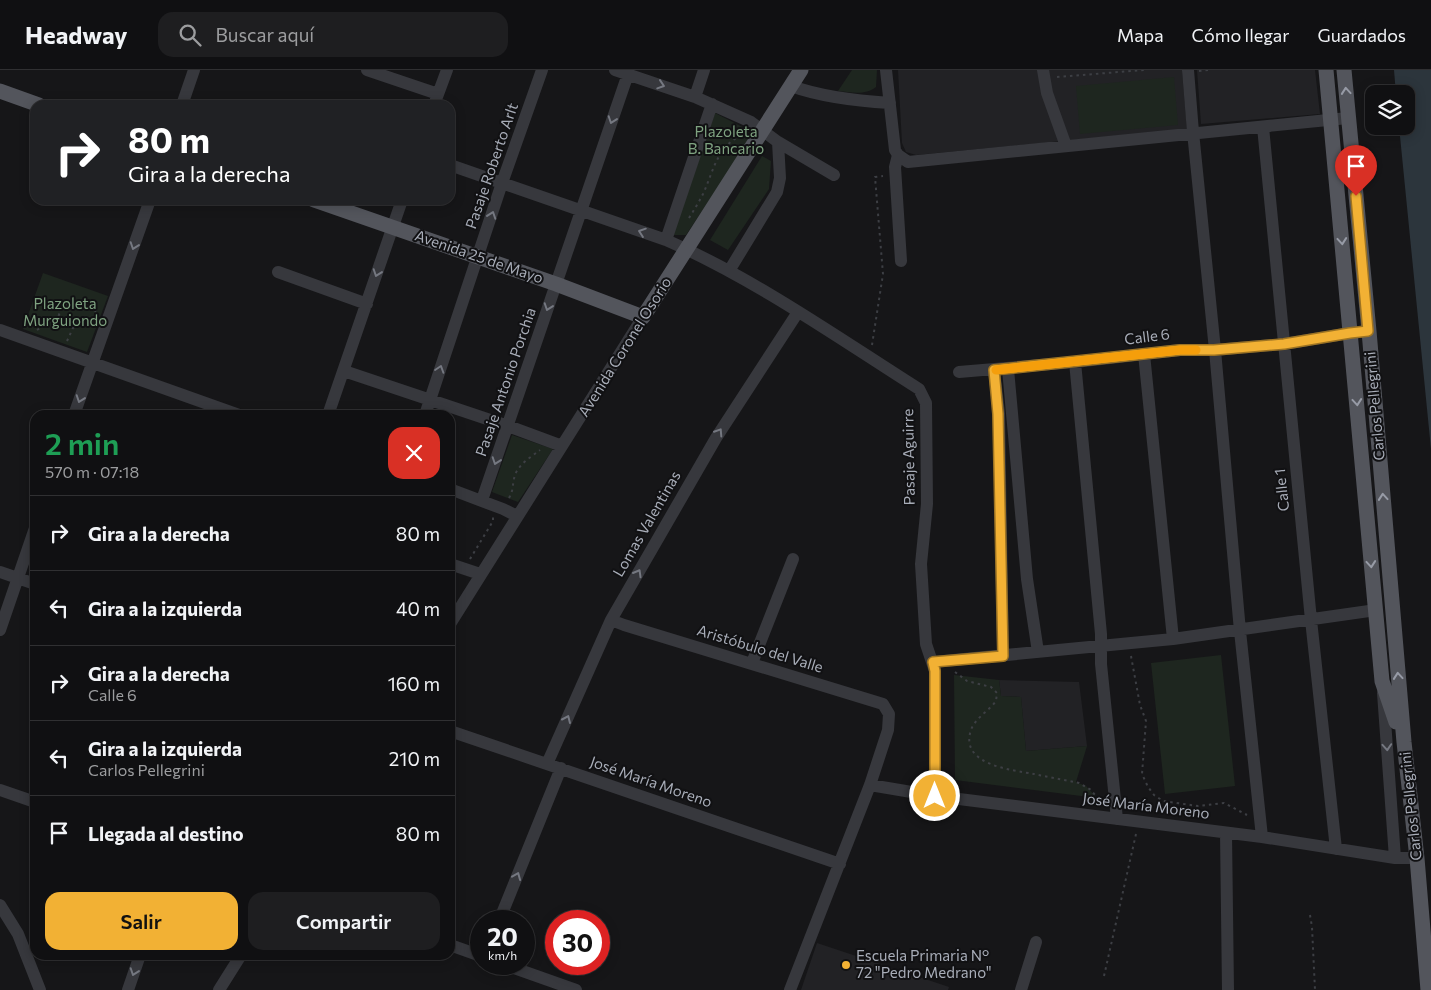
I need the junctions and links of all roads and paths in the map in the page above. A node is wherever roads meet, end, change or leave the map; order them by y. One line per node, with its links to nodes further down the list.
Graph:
1 (194, 70): 18 (street)
2 (367, 70): 19 (street)
3 (447, 70): 19 (street)
4 (542, 70): 34 (street, Pasaje Roberto Arlt)
5 (615, 70): 13 (street)
6 (704, 70): 17 (street)
7 (801, 70): 15 (main road, Avenida Coronel Osorio)
8 (886, 70): 21 (street)
9 (1144, 70): 14 (path)
10 (1188, 70): 27 (street)
11 (1326, 70): 24 (main road, Carlos Pellegrini)
12 (1344, 70): 23 (main road, Carlos Pellegrini, one-way to 12)
13 (628, 74): 17 (street, one-way to 17); 38 (street, Pasaje Antonio Porchia, one-way to 38)
14 (1048, 74): 29 (street)
15 (791, 86): 21 (street); 26 (main road, Avenida Coronel Osorio)
16 (0, 91): 20 (main road)
17 (695, 97): 22 (street)
18 (184, 100)
19 (436, 100)
20 (30, 102)
21 (890, 103): 30 (street)
22 (712, 104): 26 (street); 41 (street)
23 (1348, 118): 24 (street); 54 (main road, Carlos Pellegrini)
24 (1332, 121): 25 (street); 55 (main road, Carlos Pellegrini, one-way to 55)
25 (1263, 127): 27 (street); 57 (street, Calle 1)
26 (763, 131): 28 (street); 39 (path); 42 (main road, Avenida Coronel Osorio)
27 (1192, 132): 29 (street); 58 (street)
28 (778, 142): 33 (street); 45 (street)
29 (1066, 146): 30 (street)
30 (898, 155): 32 (street)
31 (455, 167): 34 (street, Pasaje Aguirre)
32 (896, 173): 44 (street); 61 (path)
33 (834, 175)
34 (502, 183): 38 (street, Pasaje Aguirre); 43 (street, Pasaje Roberto Arlt, one-way to 34)
35 (148, 205): 50 (street, one-way to 50)
36 (329, 205): 40 (main road, Avenida 25 de Mayo)
37 (400, 205): 40 (street)
38 (581, 211): 41 (street, Pasaje Aguirre, one-way to 38); 47 (street, Pasaje Antonio Porchia)
39 (688, 220)
40 (393, 227): 43 (main road, Avenida 25 de Mayo); 48 (street, one-way to 48)
41 (666, 240): 42 (street, Pasaje Aguirre)
42 (687, 249): 45 (street, Pasaje Aguirre); 51 (main road, Avenida Coronel Osorio)
43 (478, 257): 47 (main road, Avenida 25 de Mayo); 68 (street, Pasaje Roberto Arlt, one-way to 43)
44 (901, 261)
45 (729, 271): 49 (street, Pasaje Aguirre)
46 (278, 272): 48 (street)
47 (556, 284): 51 (main road, Avenida 25 de Mayo); 73 (street, Pasaje Antonio Porchia, one-way to 73)
48 (367, 304): 65 (street)
49 (798, 312): 61 (street, Pasaje Aguirre); 88 (street, Lomas Valentinas, one-way to 49)
50 (109, 316): 53 (street); 56 (path)
51 (643, 317): 74 (street, Avenida Coronel Osorio)
52 (0, 330): 56 (street)
53 (104, 330): 59 (path); 63 (street)
54 (1368, 331): 55 (street, Calle 6); 102 (main road, Carlos Pellegrini, one-way to 54)
55 (1350, 333): 57 (street, Calle 6); 86 (main road, Carlos Pellegrini, one-way to 86)
56 (23, 339): 59 (street)
57 (1284, 344): 58 (street, Calle 6); 89 (street, Calle 1)
58 (1214, 350): 60 (street, Calle 6); 91 (street)
59 (62, 353): 63 (street)
60 (1144, 354): 62 (street, Calle 6); 92 (street)
61 (870, 358): 98 (street, Pasaje Aguirre)
62 (1075, 362): 64 (street, Calle 6); 94 (street)
63 (92, 364): 69 (street, one-way to 69); 70 (street)
64 (1008, 368): 66 (street, Calle 6); 95 (street)
65 (344, 370): 68 (street); 71 (street)
66 (994, 370): 67 (street, Calle 6); 96 (street)
67 (959, 372)
68 (430, 400): 72 (street, Pasaje Roberto Arlt); 73 (street)
69 (76, 410)
70 (225, 410)
71 (330, 410)
72 (427, 410)
73 (508, 426): 74 (street); 76 (street, Pasaje Antonio Porchia, one-way to 76)
74 (557, 444): 76 (path); 77 (street, Avenida Coronel Osorio)
75 (455, 491): 76 (street)
76 (493, 505): 77 (street); 81 (path)
77 (517, 516): 83 (street, Avenida Coronel Osorio)
78 (30, 543): 84 (street)
79 (793, 559): 99 (street)
80 (455, 566): 81 (street)
81 (465, 569): 83 (street)
82 (0, 572): 84 (street)
83 (480, 574): 87 (street, Avenida Coronel Osorio)
84 (18, 578): 85 (street); 90 (street)
85 (30, 582)
86 (1376, 610): 89 (street); 100 (main road, Carlos Pellegrini)
87 (455, 616)
88 (611, 620): 99 (street, Aristóbulo del Valle); 103 (street, Lomas Valentinas, one-way to 88)
89 (1311, 620): 91 (street); 114 (street, Calle 1)
90 (0, 630)
91 (1240, 630): 92 (street); 111 (street)
92 (1173, 638): 93 (street)
93 (1129, 644): 94 (street); 111 (path)
94 (1101, 646): 95 (street); 109 (street)
95 (1038, 652): 96 (street)
96 (1003, 656): 97 (street)
97 (950, 660): 98 (street); 109 (path)
98 (933, 662): 107 (street, Pasaje Aguirre)
99 (752, 663): 105 (street, Aristóbulo del Valle)
100 (1382, 680): 102 (main road, Carlos Pellegrini); 115 (street, Carlos Pellegrini, one-way to 115)
101 (455, 734): 103 (street, José María Moreno)
102 (1404, 742): 116 (main road, Carlos Pellegrini)
103 (547, 764): 104 (street, José María Moreno)
104 (561, 768): 117 (street, José María Moreno); 119 (street, one-way to 104)
105 (870, 785): 107 (street, José María Moreno); 117 (street)
106 (0, 790): 108 (street)
107 (935, 796): 109 (street, José María Moreno)
108 (30, 800)
109 (1114, 819): 110 (street, José María Moreno)
110 (1138, 822): 112 (street, José María Moreno); 127 (path)
111 (1261, 823): 113 (street)
112 (1226, 833): 113 (street, José María Moreno); 134 (street)
113 (1262, 837): 114 (street, José María Moreno)
114 (1336, 849): 115 (street, José María Moreno)
115 (1395, 858): 116 (street, José María Moreno)
116 (1417, 858): 136 (main road, Carlos Pellegrini)
117 (840, 864): 132 (street)
118 (0, 905): 128 (street)
119 (503, 910)
120 (1310, 915): 135 (path)
121 (1036, 942): 133 (street)
122 (455, 947): 123 (street)
123 (470, 952)
124 (138, 960): 129 (street, one-way to 129)
125 (238, 960): 130 (street)
126 (534, 975): 131 (street)
127 (1104, 976)
128 (40, 990)
129 (128, 990)
130 (219, 990)
131 (576, 990)
132 (790, 990)
133 (1021, 990)
134 (1228, 990)
135 (1315, 990)
136 (1428, 990)

